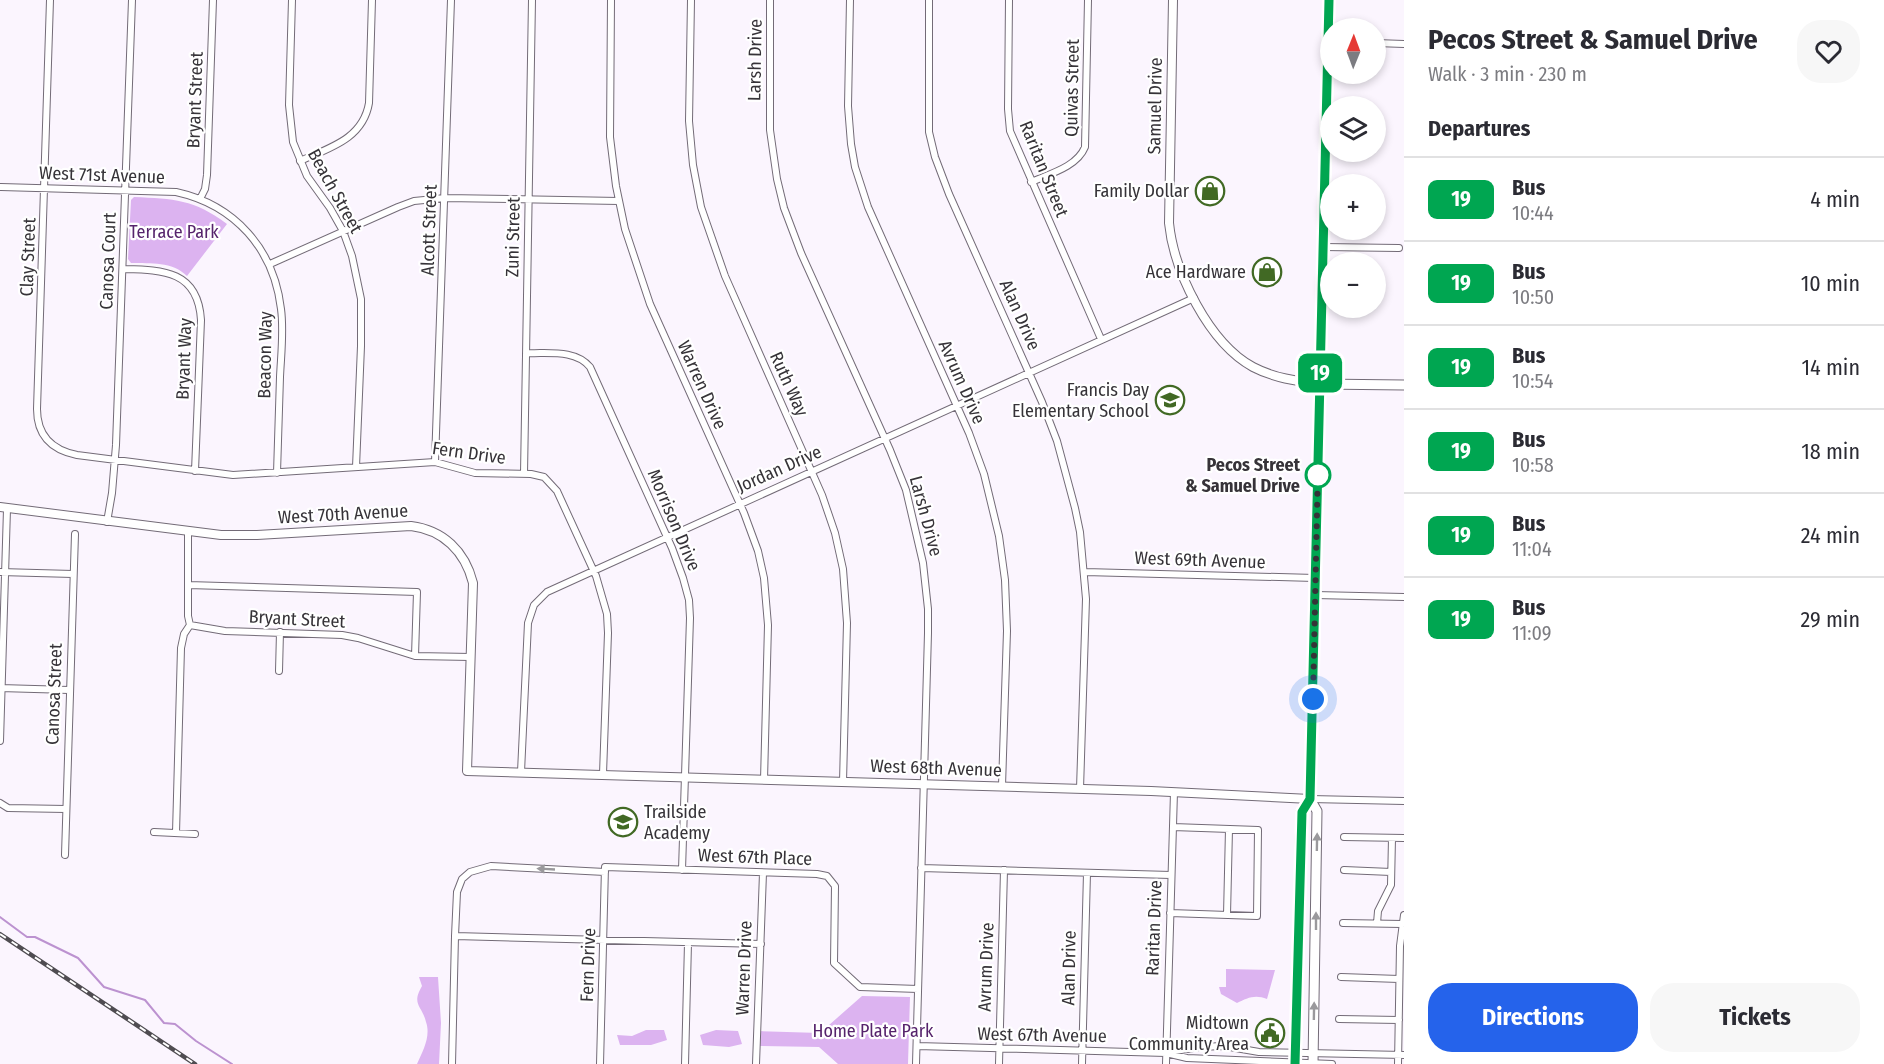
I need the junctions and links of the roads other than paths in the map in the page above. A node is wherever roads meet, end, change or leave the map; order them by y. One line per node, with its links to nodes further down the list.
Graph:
1 (50, 0): 24 (street, Clay Street)
2 (132, 0): 25 (street, Canosa Court)
3 (213, 0): 27 (street, Bryant Street)
4 (292, 0): 21 (street, Beach Street)
5 (372, 0): 21 (street)
6 (451, 0): 26 (street, Alcott Street)
7 (532, 0): 28 (street, Zuni Street)
8 (611, 0): 29 (street, Warren Drive)
9 (691, 0): 47 (street, Ruth Way)
10 (770, 0): 42 (street, Larsh Drive)
11 (850, 0): 41 (street, Avrum Drive)
12 (929, 0): 38 (street, Alan Drive)
13 (1009, 0): 22 (street, Raritan Street)
14 (1088, 0): 22 (street, Quivas Street)
15 (1173, 0): 35 (street, Samuel Drive)
16 (1329, 0): 17 (main road)
17 (1329, 18)
18 (1386, 43): 19 (street)
19 (1404, 44)
20 (1328, 84): 31 (main road)
21 (300, 161): 30 (street, Beach Street)
22 (1031, 182): 36 (street, Raritan Street)
23 (2, 187): 24 (street, West 71st Avenue)
24 (45, 188): 25 (street, West 71st Avenue); 43 (street, Clay Street)
25 (126, 190): 27 (street, West 71st Avenue); 34 (street, Canosa Court)
26 (445, 198): 28 (street); 30 (street); 44 (street, Alcott Street)
27 (200, 199): 33 (street, Beacon Way)
28 (529, 201): 29 (street); 37 (street, Zuni Street)
29 (619, 201): 50 (street, Warren Drive)
30 (343, 231): 33 (street); 45 (street, Beach Street)
31 (1323, 247): 32 (street); 39 (main road)
32 (1399, 248)
33 (270, 264): 48 (street, Beacon Way)
34 (123, 269): 43 (street, Canosa Court); 46 (street, Bryant Way)
35 (1194, 298): 36 (street, Jordan Drive); 39 (street, Samuel Drive)
36 (1101, 339): 38 (street, Jordan Drive)
37 (526, 353): 49 (street, Zuni Street); 55 (street, Morrison Drive)
38 (1029, 372): 41 (street, Jordan Drive); 57 (street, Alan Drive)
39 (1320, 384): 40 (main road); 60 (main road)
40 (1404, 385)
41 (957, 405): 42 (street, Jordan Drive); 80 (street, Avrum Drive)
42 (884, 438): 47 (street, Jordan Drive); 79 (street, Larsh Drive)
43 (115, 459): 46 (street, Fern Drive); 52 (street, Canosa Court)
44 (435, 462): 45 (street, Fern Drive); 49 (street, Fern Drive)
45 (356, 467): 48 (street, Fern Drive)
46 (195, 471): 48 (street, Fern Drive)
47 (812, 471): 50 (street, Jordan Drive); 78 (street, Ruth Way)
48 (277, 473)
49 (524, 474): 56 (street, Fern Drive)
50 (740, 503): 55 (street, Jordan Drive); 77 (street, Warren Drive)
51 (3, 508): 52 (street, West 70th Avenue); 58 (street)
52 (107, 522): 53 (street, West 70th Avenue)
53 (188, 532): 61 (street); 67 (street, West 70th Avenue)
54 (75, 534): 59 (street, Canosa Street)
55 (667, 537): 56 (street, Jordan Drive); 76 (street, Morrison Drive)
56 (593, 570): 74 (street, Jordan Drive); 75 (street, Fern Drive)
57 (1085, 572): 60 (street, West 69th Avenue); 81 (street, Alan Drive)
58 (3, 573): 59 (street); 69 (street)
59 (73, 574): 70 (street, Canosa Street)
60 (1316, 578): 62 (main road)
61 (188, 585): 64 (street); 66 (street)
62 (1315, 596): 63 (street); 83 (main road)
63 (1404, 597)
64 (190, 626): 65 (street, Bryant Street); 90 (street)
65 (280, 632): 66 (street, Bryant Street); 68 (street)
66 (415, 656): 67 (street, Bryant Street)
67 (471, 657): 73 (street, West 70th Avenue)
68 (279, 671)
69 (1, 688): 70 (street); 71 (street)
70 (69, 690): 86 (street, Canosa Street)
71 (1, 711): 72 (street)
72 (0, 741)
73 (467, 771): 74 (street, West 68th Avenue)
74 (521, 772): 75 (street, West 68th Avenue)
75 (603, 774): 76 (street, West 68th Avenue)
76 (684, 778): 77 (street, West 68th Avenue); 98 (street, Morrison Drive)
77 (764, 780): 78 (street, West 68th Avenue)
78 (843, 782): 79 (street, West 68th Avenue)
79 (922, 784): 80 (street, West 68th Avenue); 96 (street, Larsh Drive)
80 (1002, 786): 81 (street, West 68th Avenue)
81 (1080, 789): 82 (street, West 68th Avenue)
82 (1174, 792): 83 (street, West 68th Avenue); 87 (street, Raritan Drive)
83 (1310, 799): 84 (street, West 68th Avenue); 125 (main road); 126 (main road, one-way to 83)
84 (1404, 801)
85 (0, 803): 86 (street)
86 (66, 809): 95 (street, Canosa Street)
87 (1173, 827): 88 (street); 104 (street, Raritan Drive)
88 (1229, 829): 106 (street); 106 (street)
89 (154, 832): 90 (street)
90 (176, 833): 91 (street)
91 (195, 834)
92 (1344, 837): 93 (street)
93 (1392, 838): 94 (street); 101 (street)
94 (1404, 838)
95 (65, 855)
96 (921, 868): 99 (street); 117 (street, Larsh Drive)
97 (605, 870): 98 (street, West 67th Place); 111 (street, West 67th Place, one-way to 111); 112 (street, Fern Drive)
98 (682, 870): 102 (street, West 67th Place)
99 (1004, 870): 103 (street); 121 (street, Avrum Drive)
100 (1344, 870): 101 (street)
101 (1391, 872): 109 (street)
102 (763, 873): 114 (street, Warren Drive); 117 (street, West 67th Place)
103 (1087, 873): 104 (street); 122 (street, Alan Drive)
104 (1171, 875): 105 (street, Raritan Drive)
105 (1170, 913): 106 (street); 123 (street, Raritan Drive)
106 (1227, 915)
107 (1404, 915): 110 (street)
108 (1343, 923): 109 (street)
109 (1377, 923): 110 (street)
110 (1402, 924): 116 (street)
111 (455, 936): 112 (street); 127 (street, West 67th Place)
112 (604, 941): 113 (street); 128 (street, Fern Drive)
113 (688, 944): 114 (street); 129 (street)
114 (761, 945): 130 (street, Warren Drive)
115 (1341, 977): 116 (street)
116 (1400, 979): 119 (street)
117 (918, 988): 120 (street, Larsh Drive)
118 (1339, 1019): 119 (street)
119 (1399, 1020): 124 (street)
120 (917, 1046): 121 (street, West 67th Avenue); 131 (street, Larsh Drive)
121 (999, 1049): 122 (street, West 67th Avenue); 132 (street, Avrum Drive)
122 (1082, 1051): 123 (street, West 67th Avenue); 133 (street, Alan Drive)
123 (1166, 1053): 125 (street, West 67th Avenue); 125 (street, West 67th Avenue); 134 (street, Raritan Drive)
124 (1401, 1055): 126 (street, West 67th Avenue); 136 (street)
125 (1296, 1059): 126 (street, West 67th Avenue)
126 (1313, 1060): 135 (street, West 67th Avenue)
127 (452, 1064)
128 (600, 1064)
129 (684, 1064)
130 (756, 1064)
131 (916, 1064)
132 (999, 1064)
133 (1082, 1064)
134 (1166, 1064)
135 (1332, 1064)
136 (1398, 1064)

